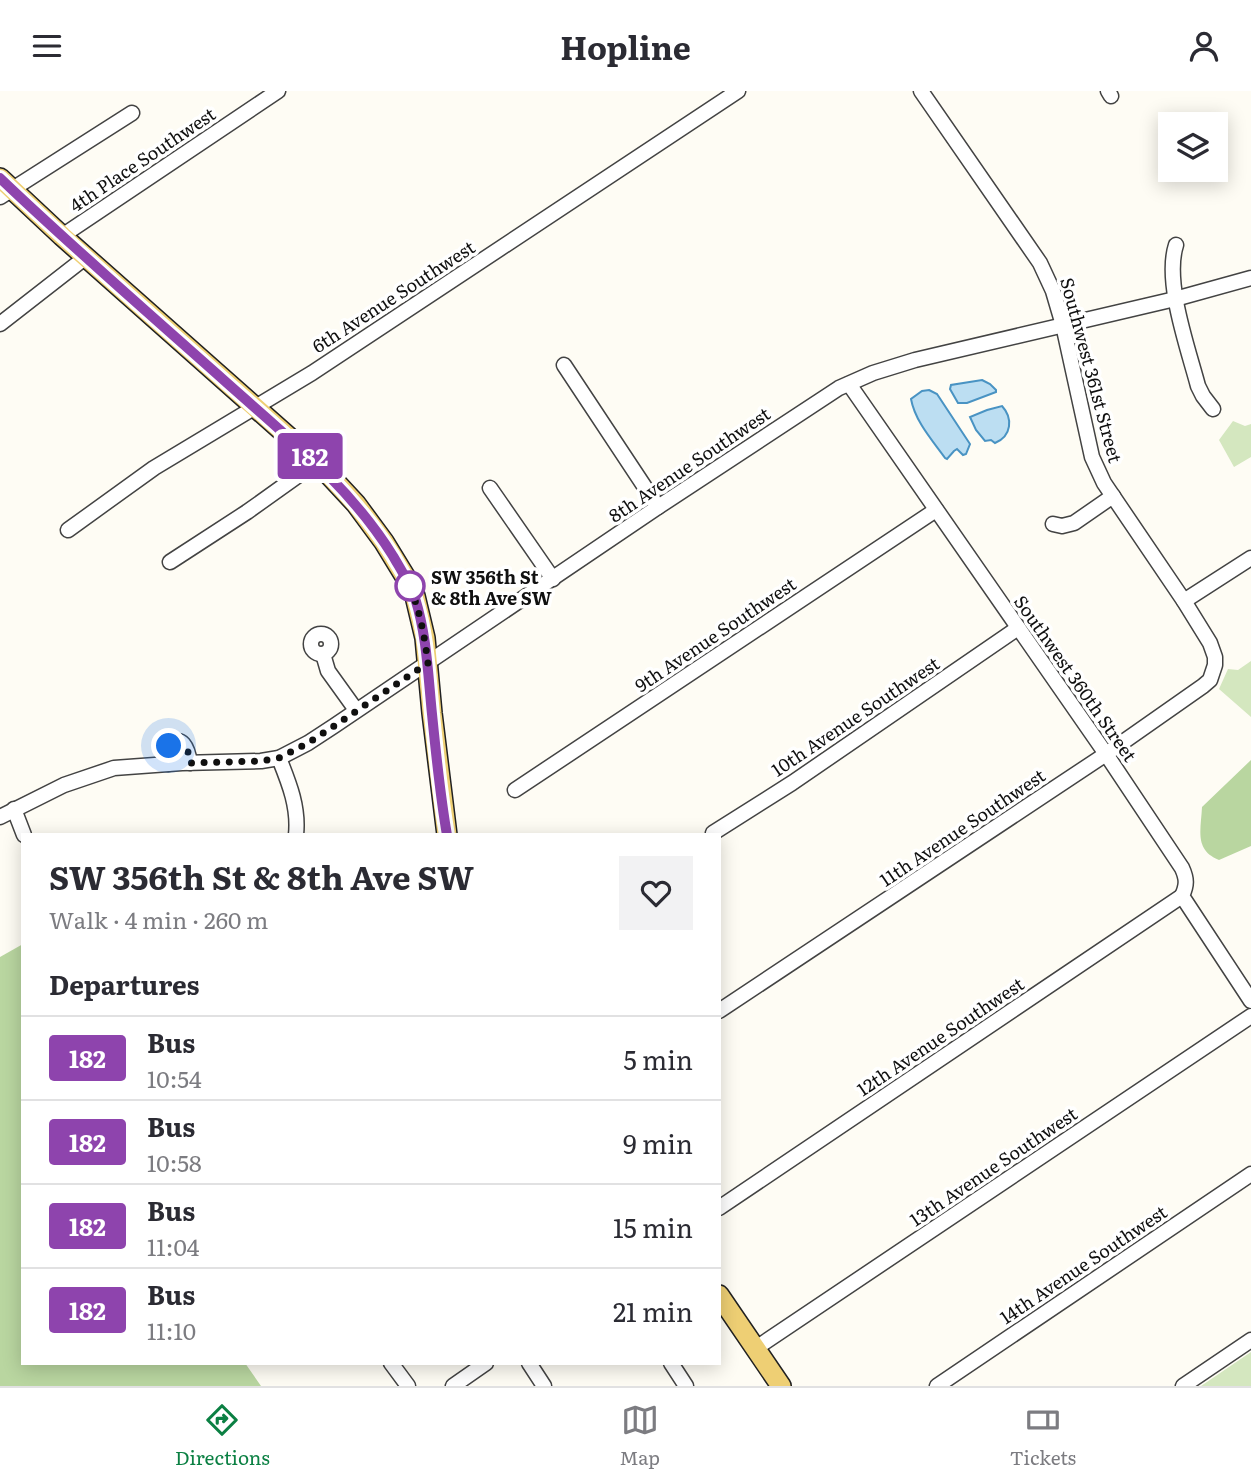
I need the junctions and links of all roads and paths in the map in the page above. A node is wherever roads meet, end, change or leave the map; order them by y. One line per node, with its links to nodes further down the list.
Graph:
1 (278, 91): 6 (street, 4th Place Southwest)
2 (738, 91): 15 (street, 6th Avenue Southwest)
3 (921, 91): 12 (street, Southwest 361st Street)
4 (132, 113): 5 (street)
5 (4, 188): 6 (main road)
6 (62, 236): 8 (main road)
7 (1175, 244): 10 (street)
8 (86, 257): 11 (street); 15 (main road)
9 (1251, 278): 10 (street, 8th Avenue Southwest)
10 (1175, 299): 12 (street, 8th Avenue Southwest); 16 (street)
11 (0, 324)
12 (1063, 325): 14 (street, 8th Avenue Southwest); 19 (street, Southwest 361st Street)
13 (564, 365): 20 (street)
14 (849, 384): 20 (street, 8th Avenue Southwest); 21 (street, Southwest 360th Street)
15 (255, 408): 17 (main road); 23 (street, 6th Avenue Southwest)
16 (1213, 409)
17 (317, 462): 25 (street); 30 (main road)
18 (490, 488): 26 (street)
19 (1113, 496): 22 (street); 27 (street, Southwest 361st Street)
20 (659, 507): 26 (street, 8th Avenue Southwest)
21 (936, 510): 28 (street, Southwest 360th Street); 37 (street, 9th Avenue Southwest)
22 (1053, 524)
23 (68, 530)
24 (1251, 558): 27 (street)
25 (170, 562)
26 (553, 579): 30 (street, 8th Avenue Southwest)
27 (1184, 601): 31 (street, Southwest 361st Street)
28 (1018, 628): 33 (street, Southwest 360th Street); 43 (street, 10th Avenue Southwest)
29 (323, 654): 32 (street)
30 (428, 663): 32 (street, 8th Avenue Southwest); 42 (main road)
31 (1215, 665): 33 (street, 11th Avenue Southwest)
32 (356, 710): 34 (street, 8th Avenue Southwest)
33 (1106, 754): 44 (street, Southwest 360th Street); 46 (street, 11th Avenue Southwest)
34 (279, 758): 35 (street, 8th Avenue Southwest); 41 (street)
35 (190, 763): 36 (street, 8th Avenue Southwest); 36 (street)
36 (168, 764): 38 (street, 8th Avenue Southwest)
37 (515, 790)
38 (14, 809): 39 (street, 8th Avenue Southwest); 40 (street)
39 (0, 817)
40 (23, 833)
41 (296, 833)
42 (447, 833)
43 (713, 833)
44 (1182, 896): 45 (street, Southwest 360th Street); 49 (street, 12th Avenue Southwest)
45 (1251, 1001)
46 (721, 1010)
47 (1251, 1016): 52 (street, 13th Avenue Southwest)
48 (1251, 1174): 62 (street, 14th Avenue Southwest)
49 (721, 1207)
50 (721, 1298): 52 (main road)
51 (1251, 1340): 63 (street)
52 (756, 1348): 61 (main road)
53 (392, 1365): 57 (street)
54 (483, 1365): 58 (street)
55 (529, 1365): 59 (street)
56 (672, 1365): 60 (street)
57 (408, 1386)
58 (453, 1386)
59 (544, 1386)
60 (686, 1386)
61 (781, 1386)
62 (937, 1386)
63 (1183, 1386)

